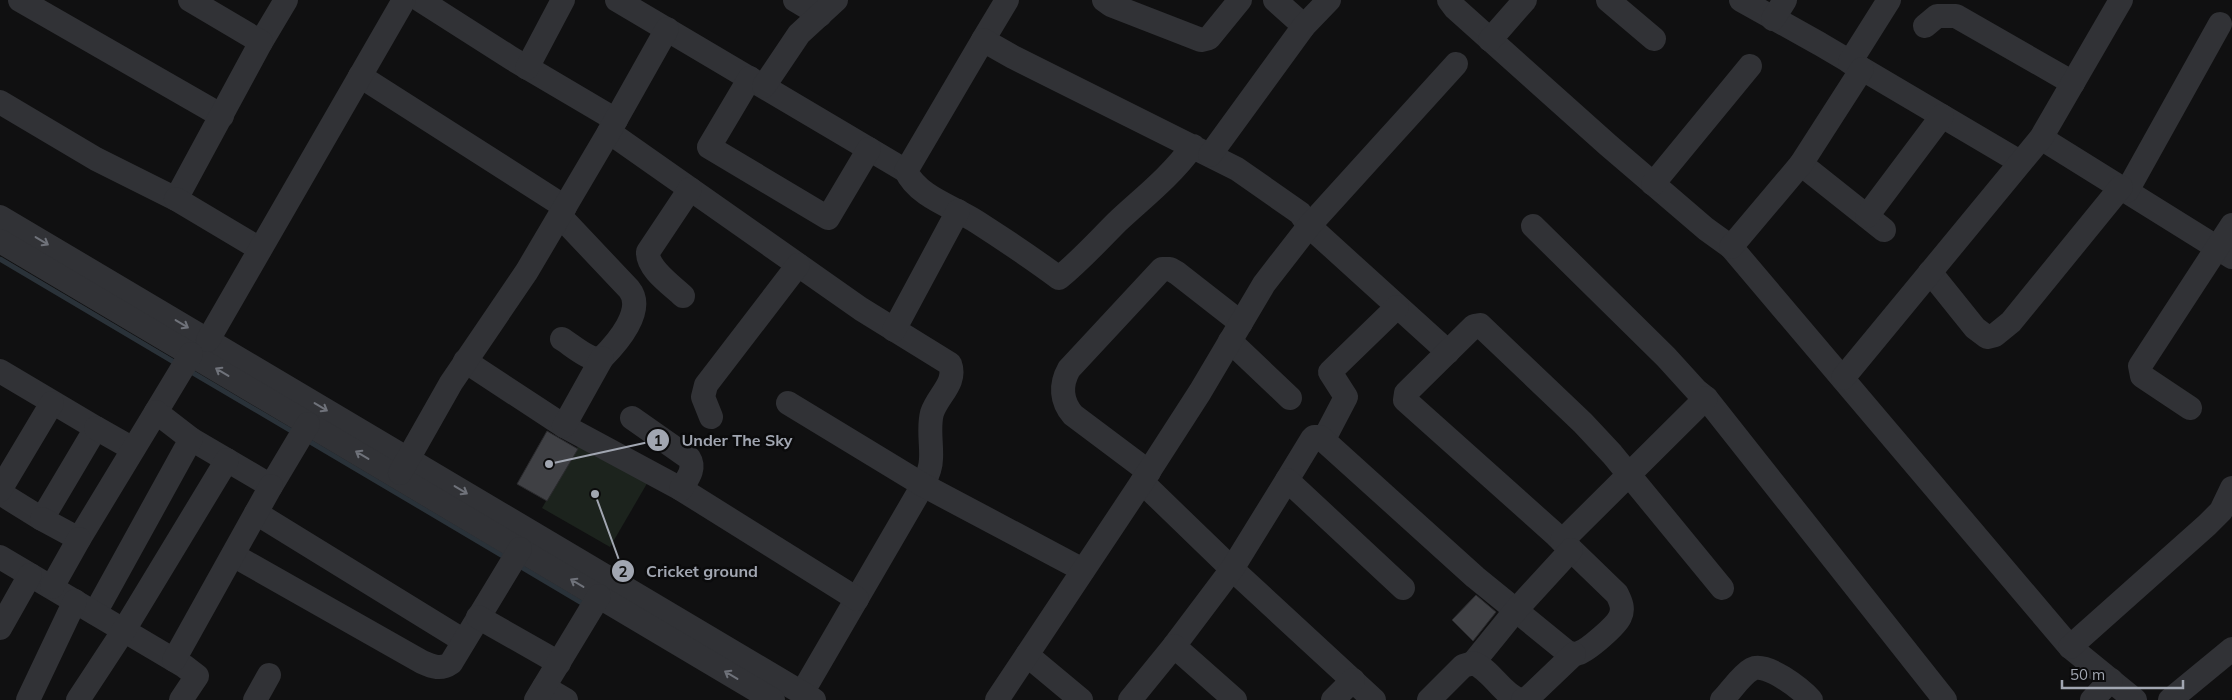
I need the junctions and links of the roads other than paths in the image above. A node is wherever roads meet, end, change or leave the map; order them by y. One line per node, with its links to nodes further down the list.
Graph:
1 (20, 0): 38 (street)
2 (190, 0): 29 (street)
3 (286, 0): 29 (street)
4 (404, 0): 34 (street)
5 (420, 0): 33 (street)
6 (563, 0): 33 (street)
7 (617, 0): 25 (street)
8 (795, 0): 20 (street)
9 (1008, 0): 27 (street)
10 (1104, 0): 11 (street)
11 (1240, 0)
12 (1275, 0): 23 (street)
13 (1329, 0): 23 (street)
14 (1449, 0): 28 (street)
15 (1525, 0): 28 (street)
16 (1608, 0): 26 (street)
17 (1741, 0): 21 (street)
18 (1889, 0): 31 (street)
19 (2121, 0): 36 (street)
20 (828, 7): 35 (street)
21 (1779, 9): 31 (street)
22 (2220, 24): 49 (street)
23 (1304, 26): 43 (street)
24 (1925, 26): 36 (street)
25 (667, 29): 35 (street); 40 (street)
26 (1654, 39)
27 (984, 40): 43 (street); 46 (street)
28 (1490, 40): 47 (street)
29 (261, 42): 38 (street)
30 (1456, 64): 55 (street)
31 (1856, 65): 39 (street); 45 (street)
32 (1750, 66): 47 (street)
33 (527, 68): 40 (street)
34 (360, 76): 51 (street); 59 (street)
35 (757, 82): 42 (street); 42 (street)
36 (2073, 83): 41 (street)
37 (0, 102): 50 (street)
38 (222, 116): 50 (street)
39 (1942, 116): 44 (street); 45 (street)
40 (612, 126): 48 (street); 51 (street)
41 (2041, 138): 44 (street); 49 (street)
42 (869, 149): 46 (street)
43 (1202, 151): 52 (street); 55 (street)
44 (2020, 162): 62 (street)
45 (1801, 164): 58 (street)
46 (906, 171): 52 (street)
47 (1653, 184): 58 (street)
48 (690, 189): 61 (street); 63 (street)
49 (2124, 189): 60 (street); 62 (street)
50 (176, 199): 59 (street)
51 (562, 211): 70 (street); 71 (street)
52 (958, 211): 65 (street)
53 (0, 217): 68 (street, one-way to 68)
54 (2232, 225): 60 (street)
55 (1309, 226): 64 (street); 66 (street)
56 (1533, 226): 75 (street)
57 (0, 241): 68 (street)
58 (1731, 247): 72 (street)
59 (260, 249): 68 (street)
60 (2225, 252): 78 (street)
61 (798, 265): 65 (street); 80 (street)
62 (1930, 272): 72 (street)
63 (683, 296)
64 (1397, 307): 69 (street); 86 (street)
65 (894, 330): 93 (street)
66 (1236, 332): 74 (street); 91 (street); 91 (street)
67 (562, 339): 70 (street)
68 (200, 347): 79 (street); 82 (street, one-way to 68); 89 (street, one-way to 89)
69 (1448, 352): 90 (street); 101 (street)
70 (602, 358): 83 (street)
71 (465, 361): 83 (street); 89 (street)
72 (1843, 378): 121 (street)
73 (3, 379): 76 (street)
74 (1290, 398)
75 (1706, 398): 90 (street); 149 (street)
76 (52, 402): 84 (street); 97 (street)
77 (788, 403): 93 (street)
78 (2190, 408)
79 (156, 412): 85 (street); 87 (street)
80 (711, 417)
81 (632, 418): 96 (street)
82 (308, 424): 89 (street, one-way to 82); 94 (street)
83 (564, 426): 96 (street)
84 (96, 428): 87 (street); 99 (street)
85 (191, 439): 88 (street); 115 (street)
86 (1324, 439): 92 (street); 114 (street)
87 (133, 448): 100 (street)
88 (226, 460): 94 (street); 118 (street)
89 (403, 468): 102 (street); 132 (street, one-way to 132)
90 (1629, 475): 101 (street); 110 (street)
91 (1145, 477): 105 (street); 106 (street)
92 (1287, 480): 105 (street); 109 (street)
93 (923, 485): 106 (street); 112 (street)
94 (271, 486): 98 (street)
95 (2232, 488): 121 (street)
96 (681, 489): 112 (street)
97 (0, 492): 99 (street)
98 (256, 513): 103 (street); 119 (street)
99 (42, 518): 100 (street)
100 (79, 539): 108 (street)
101 (1566, 545): 114 (street); 123 (street)
102 (520, 549): 111 (street, one-way to 102); 116 (street)
103 (233, 555): 119 (street); 125 (street)
104 (0, 557): 107 (street)
105 (1232, 569): 120 (street); 129 (street)
106 (1083, 570): 124 (street)
107 (30, 575): 108 (street); 117 (street)
108 (52, 587): 113 (street)
109 (1403, 588)
110 (1722, 588)
111 (599, 596): 126 (street); 138 (street, one-way to 111)
112 (857, 599): 132 (street)
113 (75, 601): 115 (street); 133 (street)
114 (1516, 610): 123 (street); 127 (street)
115 (95, 613): 118 (street)
116 (478, 618): 119 (street); 126 (street)
117 (0, 628)
118 (124, 630): 125 (street); 134 (street)
119 (464, 641)
120 (1174, 646): 141 (street); 142 (street)
121 (2070, 647): 130 (street)
122 (2232, 649): 152 (street)
123 (1574, 654): 146 (street)
124 (1026, 655): 139 (street); 140 (street)
125 (174, 660): 135 (street)
126 (558, 663): 131 (street)
127 (1473, 663): 145 (street); 146 (street)
128 (269, 675): 136 (street)
129 (1352, 680): 143 (street); 144 (street)
130 (2111, 680): 150 (street); 151 (street)
131 (540, 694): 137 (street)
132 (808, 696)
133 (28, 700)
134 (78, 700)
135 (181, 700)
136 (255, 700)
137 (566, 700)
138 (773, 700)
139 (997, 700)
140 (1081, 700)
141 (1130, 700)
142 (1234, 700)
143 (1333, 700)
144 (1374, 700)
145 (1429, 700)
146 (1522, 700)
147 (1722, 700): 148 (street)
148 (1811, 700)
149 (1945, 700)
150 (2092, 700)
151 (2135, 700)
152 (2170, 700)

